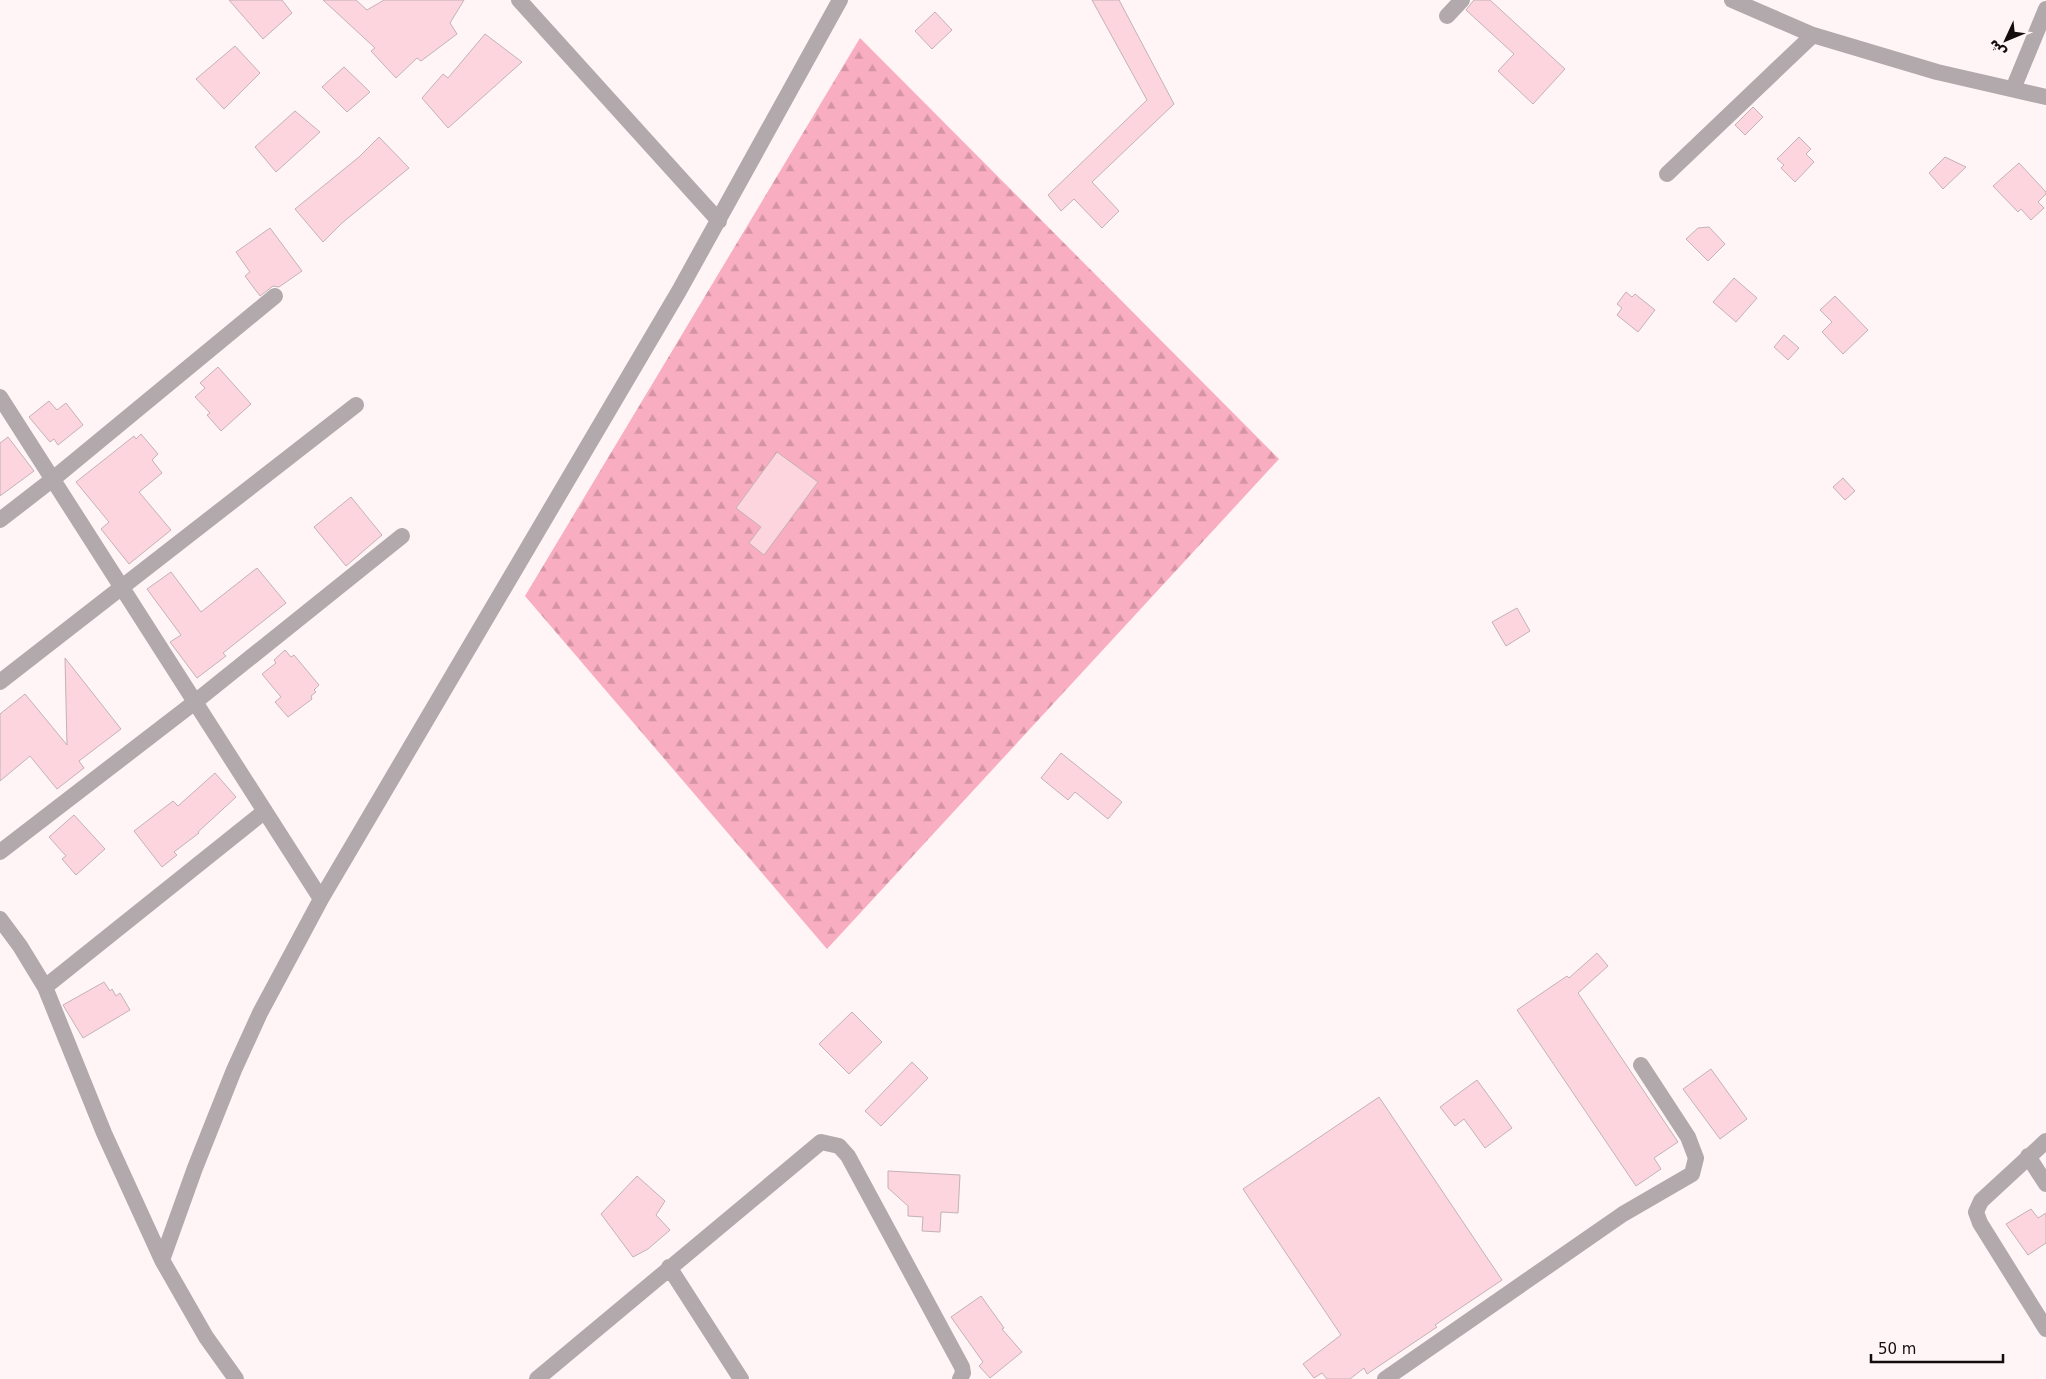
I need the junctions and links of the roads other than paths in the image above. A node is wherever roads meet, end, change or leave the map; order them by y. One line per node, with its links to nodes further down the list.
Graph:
1 (519, 0): 11 (street)
2 (840, 0): 11 (street)
3 (1462, 0): 6 (street)
4 (1732, 0): 7 (street)
5 (2046, 9): 8 (street)
6 (1447, 16)
7 (1813, 35): 8 (street); 10 (street)
8 (2013, 89): 9 (street)
9 (2046, 96)
10 (1667, 174)
11 (719, 221): 23 (street)
12 (276, 296): 15 (street)
13 (0, 397): 15 (street)
14 (356, 405): 18 (street)
15 (53, 479): 16 (street); 18 (street)
16 (0, 520)
17 (402, 536): 20 (street)
18 (122, 588): 19 (street); 20 (street)
19 (0, 682)
20 (195, 702): 21 (street); 22 (street)
21 (264, 811): 23 (street); 25 (street)
22 (0, 852)
23 (321, 898): 30 (street)
24 (0, 919): 25 (street)
25 (45, 986): 30 (street)
26 (1641, 1065): 37 (street)
27 (2046, 1141): 28 (street)
28 (2028, 1156): 29 (street); 32 (street)
29 (2046, 1184)
30 (162, 1260): 33 (street)
31 (670, 1267): 34 (street); 35 (street); 36 (street)
32 (2046, 1329)
33 (236, 1379)
34 (537, 1379)
35 (741, 1379)
36 (960, 1379)
37 (1385, 1379)

